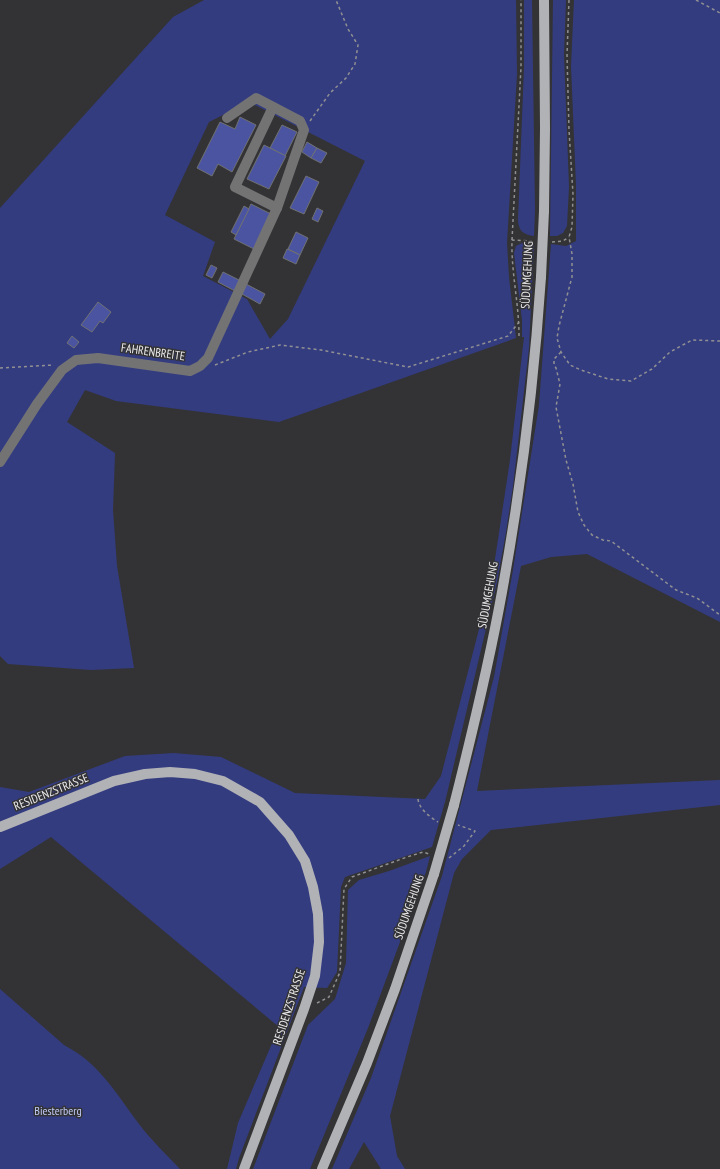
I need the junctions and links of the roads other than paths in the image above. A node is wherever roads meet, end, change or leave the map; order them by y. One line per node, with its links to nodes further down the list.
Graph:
1 (544, 0): 8 (main road, SÜDUMGEHUNG, bridge)
2 (273, 107): 3 (lane); 4 (lane, FAHRENBREITE); 4 (lane)
3 (227, 118)
4 (277, 208): 5 (lane, FAHRENBREITE)
5 (0, 462)
6 (0, 827): 7 (main road, RESIDENZSTRASSE)
7 (244, 1169)
8 (322, 1169)

